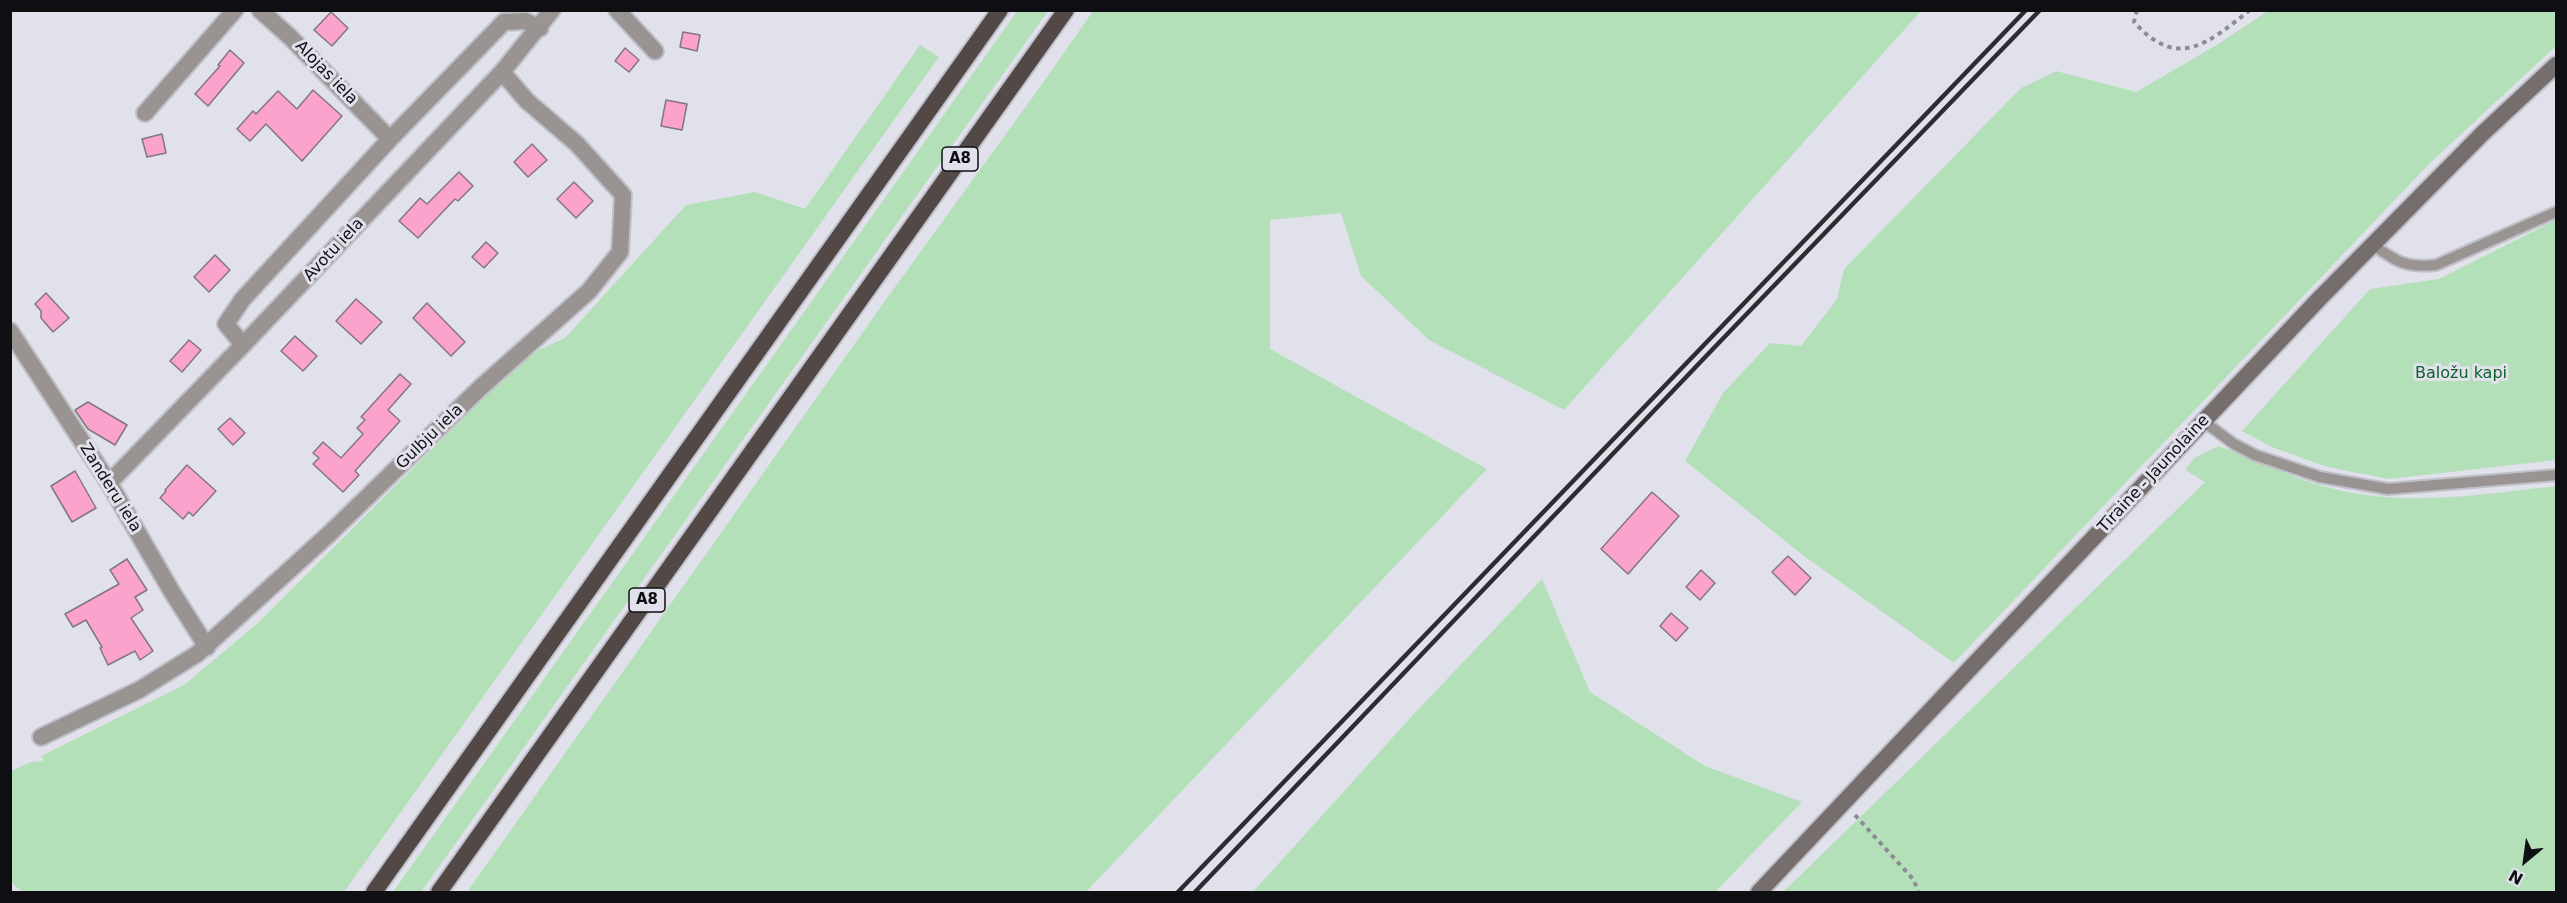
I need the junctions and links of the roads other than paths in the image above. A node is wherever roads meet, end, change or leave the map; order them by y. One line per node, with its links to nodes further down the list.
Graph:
1 (235, 10): 11 (street)
2 (260, 10): 12 (street, Alojas iela)
3 (552, 10): 7 (street, Avotu iela)
4 (617, 10): 8 (street)
5 (1000, 10): 22 (highway)
6 (1066, 10): 23 (highway, A8)
7 (540, 28): 10 (street, Avotu iela); 12 (street)
8 (655, 51)
9 (2556, 65): 14 (main road, Tīraine - Jaunolaine)
10 (502, 72): 16 (street, Avotu iela); 20 (street, Gulbju iela)
11 (145, 113)
12 (390, 139): 16 (street)
13 (2556, 212): 14 (lane)
14 (2373, 245): 17 (main road, Tīraine - Jaunolaine)
15 (10, 331): 19 (street, Zanderu iela)
16 (243, 345): 19 (street, Avotu iela)
17 (2203, 421): 18 (lane); 24 (main road, Tīraine - Jaunolaine)
18 (2556, 476)
19 (109, 483): 20 (street, Zanderu iela)
20 (207, 647): 21 (street, Gulbju iela)
21 (41, 738)
22 (374, 892)
23 (439, 892)
24 (1759, 892)

